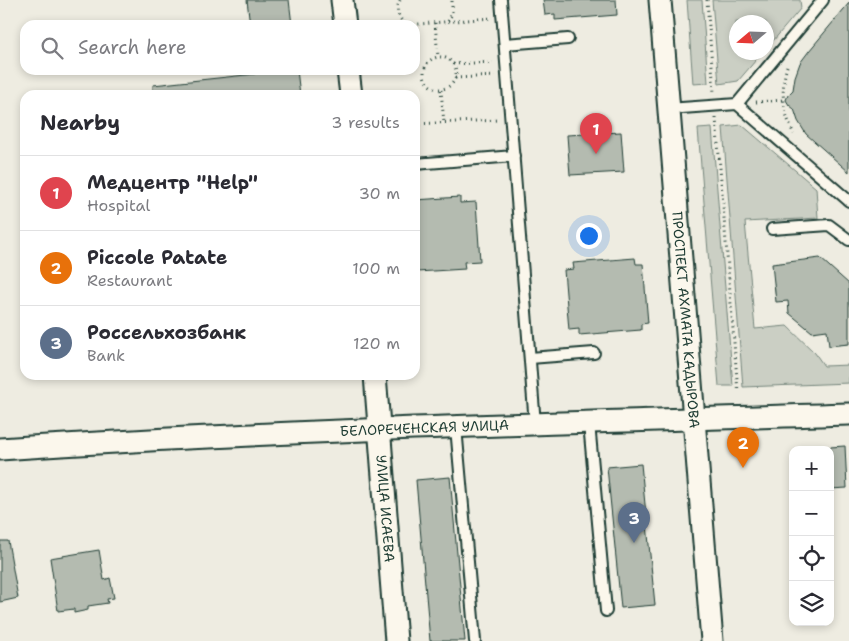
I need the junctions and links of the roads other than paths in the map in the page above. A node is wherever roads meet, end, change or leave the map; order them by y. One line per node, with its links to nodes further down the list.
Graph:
1 (342, 0): 5 (street)
2 (501, 0): 7 (lane)
3 (660, 0): 11 (street, ПРОСПЕКТ АХМАТА КАДЫРОВА)
4 (823, 0): 10 (lane)
5 (344, 20)
6 (568, 40): 7 (lane)
7 (505, 44): 12 (lane)
8 (349, 75): 9 (street)
9 (350, 90)
10 (737, 104): 11 (lane); 14 (lane)
11 (668, 108): 21 (street, ПРОСПЕКТ АХМАТА КАДЫРОВА)
12 (514, 156): 13 (lane); 18 (lane)
13 (420, 164)
14 (849, 201)
15 (772, 229): 16 (lane)
16 (848, 236)
17 (594, 353): 18 (lane)
18 (530, 358): 23 (lane)
19 (375, 380): 25 (street, УЛИЦА ИСАЕВА)
20 (849, 414): 21 (street, БЕЛОРЕЧЕНСКАЯ УЛИЦА)
21 (693, 419): 22 (street, БЕЛОРЕЧЕНСКАЯ УЛИЦА); 30 (street, ПРОСПЕКТ АХМАТА КАДЫРОВА)
22 (590, 423): 23 (street, БЕЛОРЕЧЕНСКАЯ УЛИЦА); 27 (lane)
23 (535, 424): 24 (street, БЕЛОРЕЧЕНСКАЯ УЛИЦА)
24 (456, 427): 25 (street, БЕЛОРЕЧЕНСКАЯ УЛИЦА); 29 (lane)
25 (380, 430): 26 (street, БЕЛОРЕЧЕНСКАЯ УЛИЦА); 28 (street, УЛИЦА ИСАЕВА)
26 (0, 449)
27 (606, 611)
28 (396, 641)
29 (475, 641)
30 (712, 641)

